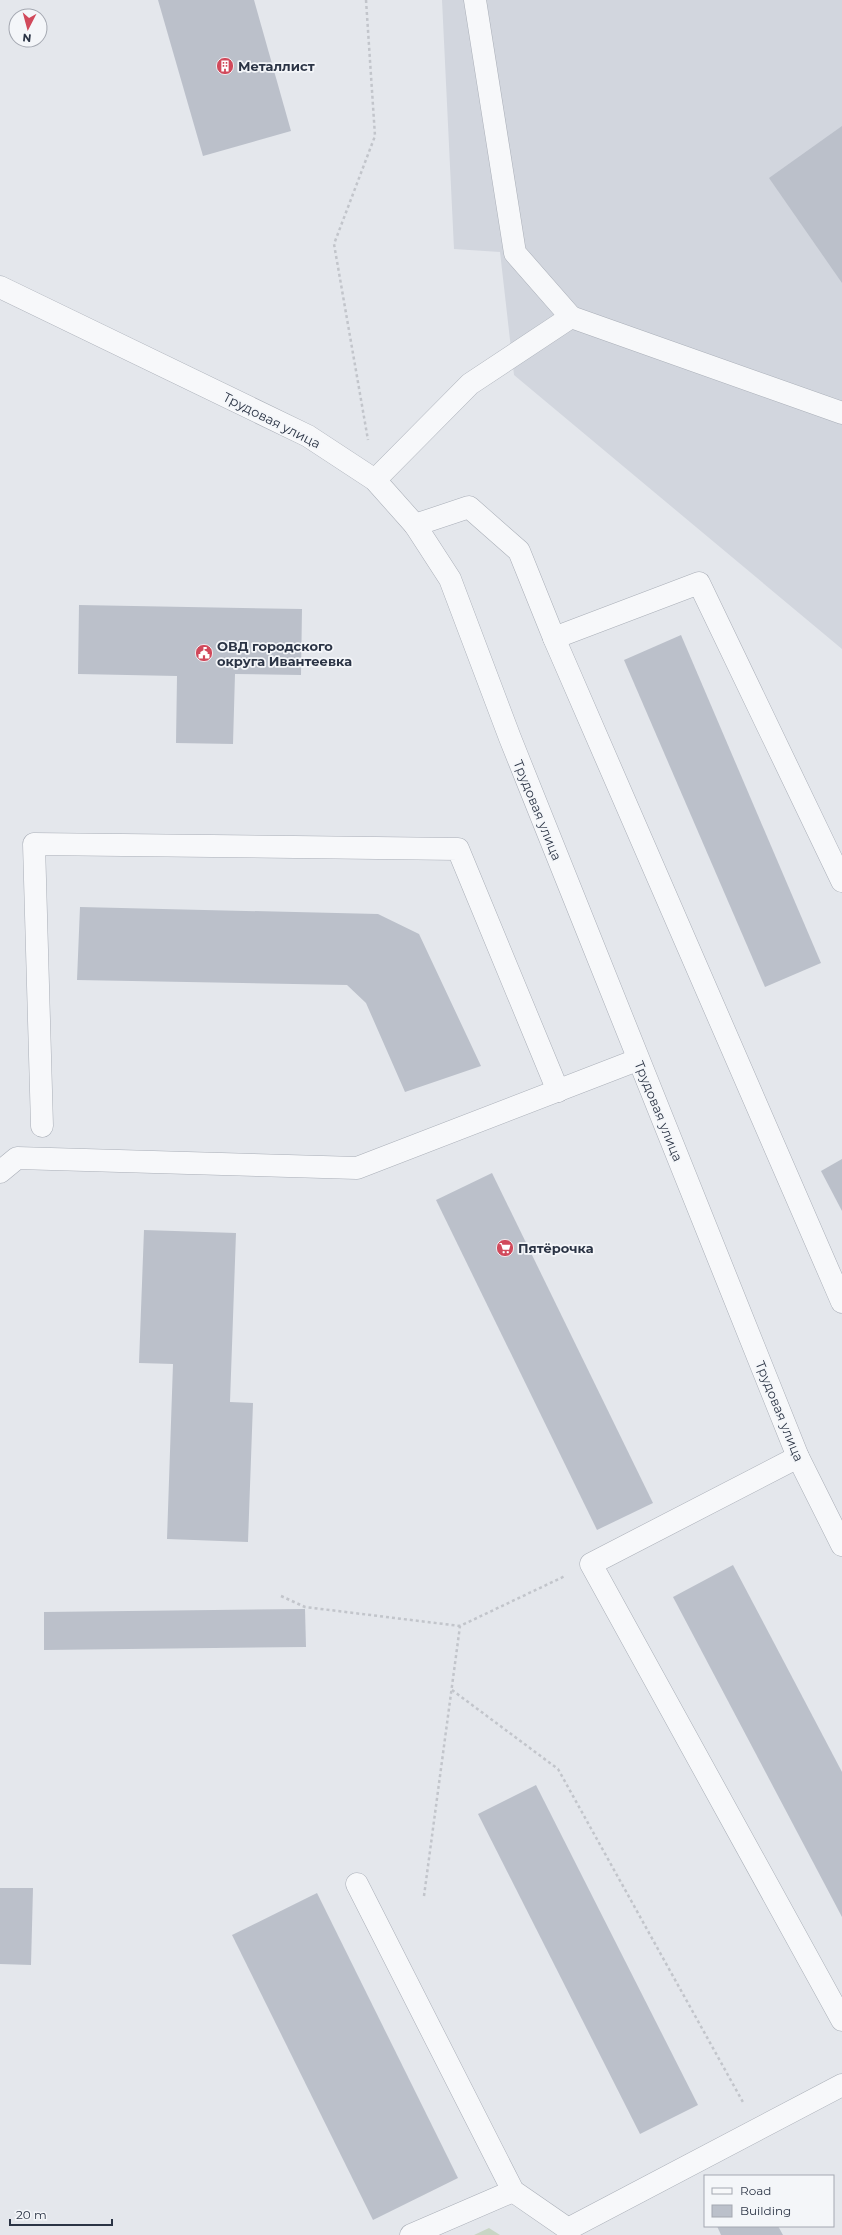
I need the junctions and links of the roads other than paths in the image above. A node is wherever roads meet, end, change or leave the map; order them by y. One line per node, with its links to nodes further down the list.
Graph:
1 (475, 0): 3 (street)
2 (0, 287): 5 (street, Трудовая улица)
3 (571, 317): 4 (street); 5 (street)
4 (842, 414)
5 (375, 480): 6 (street, Трудовая улица)
6 (415, 526): 7 (street); 9 (street, Трудовая улица)
7 (554, 638): 8 (street); 13 (street)
8 (842, 881)
9 (638, 1060): 10 (street); 14 (street, Трудовая улица)
10 (558, 1091): 11 (street); 12 (street)
11 (42, 1126)
12 (0, 1172)
13 (842, 1302)
14 (798, 1457): 15 (street, Трудовая улица); 17 (street)
15 (842, 1545)
16 (357, 1884): 19 (street)
17 (842, 2020)
18 (842, 2085): 19 (street)
19 (513, 2191): 20 (street)
20 (411, 2235)

